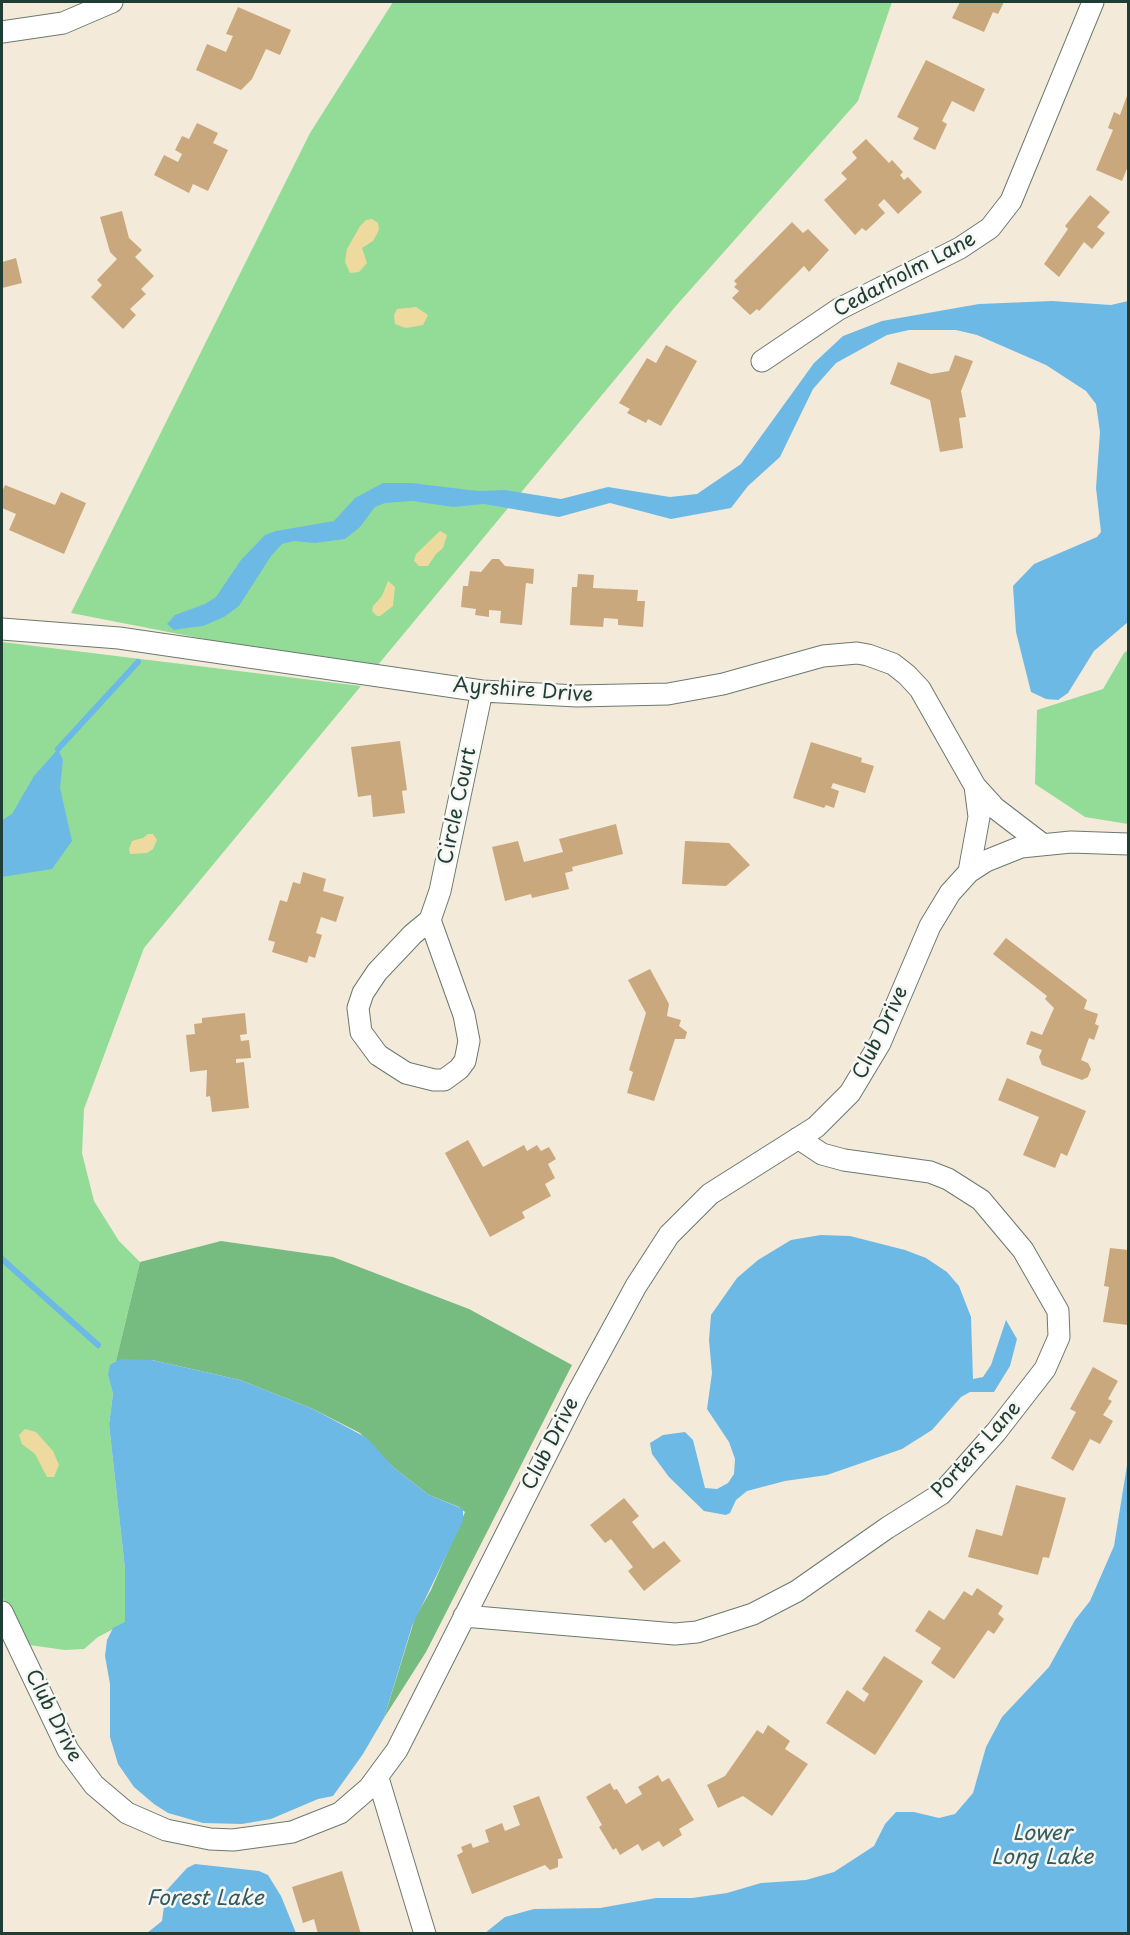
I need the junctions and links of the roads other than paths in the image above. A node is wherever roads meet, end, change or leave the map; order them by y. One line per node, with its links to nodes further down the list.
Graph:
1 (112, 2): 3 (street)
2 (1093, 2): 4 (street, Cedarholm Lane)
3 (2, 32)
4 (762, 361)
5 (2, 629): 6 (street, Ayrshire Drive)
6 (482, 691): 7 (street, Ayrshire Drive); 11 (street, Circle Court)
7 (975, 786): 8 (street, Ayrshire Drive); 10 (street, Ayrshire Drive)
8 (1042, 844): 9 (street, Club Drive); 10 (street, Club Drive)
9 (1128, 844)
10 (969, 872): 12 (street, Club Drive)
11 (430, 920): 11 (street, Circle Court)
12 (798, 1138): 14 (street, Club Drive); 14 (street, Porters Lane)
13 (2, 1612): 15 (street, Club Drive)
14 (464, 1616): 15 (street, Club Drive)
15 (378, 1778): 16 (street)
16 (424, 1934)

